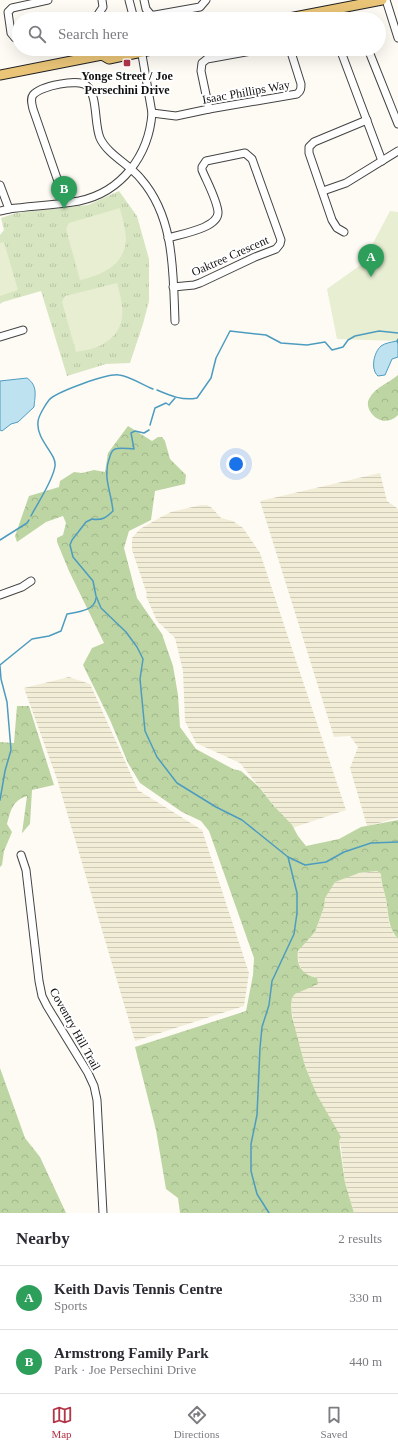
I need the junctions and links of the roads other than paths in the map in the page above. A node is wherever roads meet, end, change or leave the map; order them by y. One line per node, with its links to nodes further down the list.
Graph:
1 (48, 0): 13 (street)
2 (102, 0): 8 (street)
3 (129, 0): 9 (street)
4 (144, 0): 10 (street)
5 (206, 0): 11 (street)
6 (382, 0): 12 (main road)
7 (386, 0): 14 (street)
8 (100, 12)
9 (132, 12)
10 (148, 12)
11 (172, 12)
12 (320, 12)
13 (12, 34)
14 (398, 38)
15 (97, 56): 23 (main road)
16 (104, 56): 17 (main road)
17 (121, 56)
18 (142, 56): 25 (street)
19 (224, 56): 24 (street)
20 (292, 56): 24 (street, Isaac Phillips Way)
21 (343, 56): 26 (street)
22 (371, 56): 27 (street)
23 (0, 76)
24 (209, 109): 25 (street, Isaac Phillips Way)
25 (152, 113): 30 (street)
26 (367, 120): 29 (street); 32 (street)
27 (398, 124)
28 (398, 151): 29 (street)
29 (382, 161): 32 (street)
30 (132, 169): 33 (street); 33 (street); 37 (street)
31 (0, 184): 34 (street)
32 (323, 191): 36 (street)
33 (64, 202): 34 (street)
34 (9, 209): 35 (street)
35 (0, 211)
36 (344, 232)
37 (168, 238): 38 (street); 38 (street, Oaktree Crescent)
38 (173, 287): 39 (street)
39 (174, 321)
40 (23, 330): 41 (street)
41 (0, 337)
42 (30, 581): 43 (street)
43 (0, 595)
44 (22, 856): 45 (street, Coventry Hill Trail)
45 (103, 1213)

